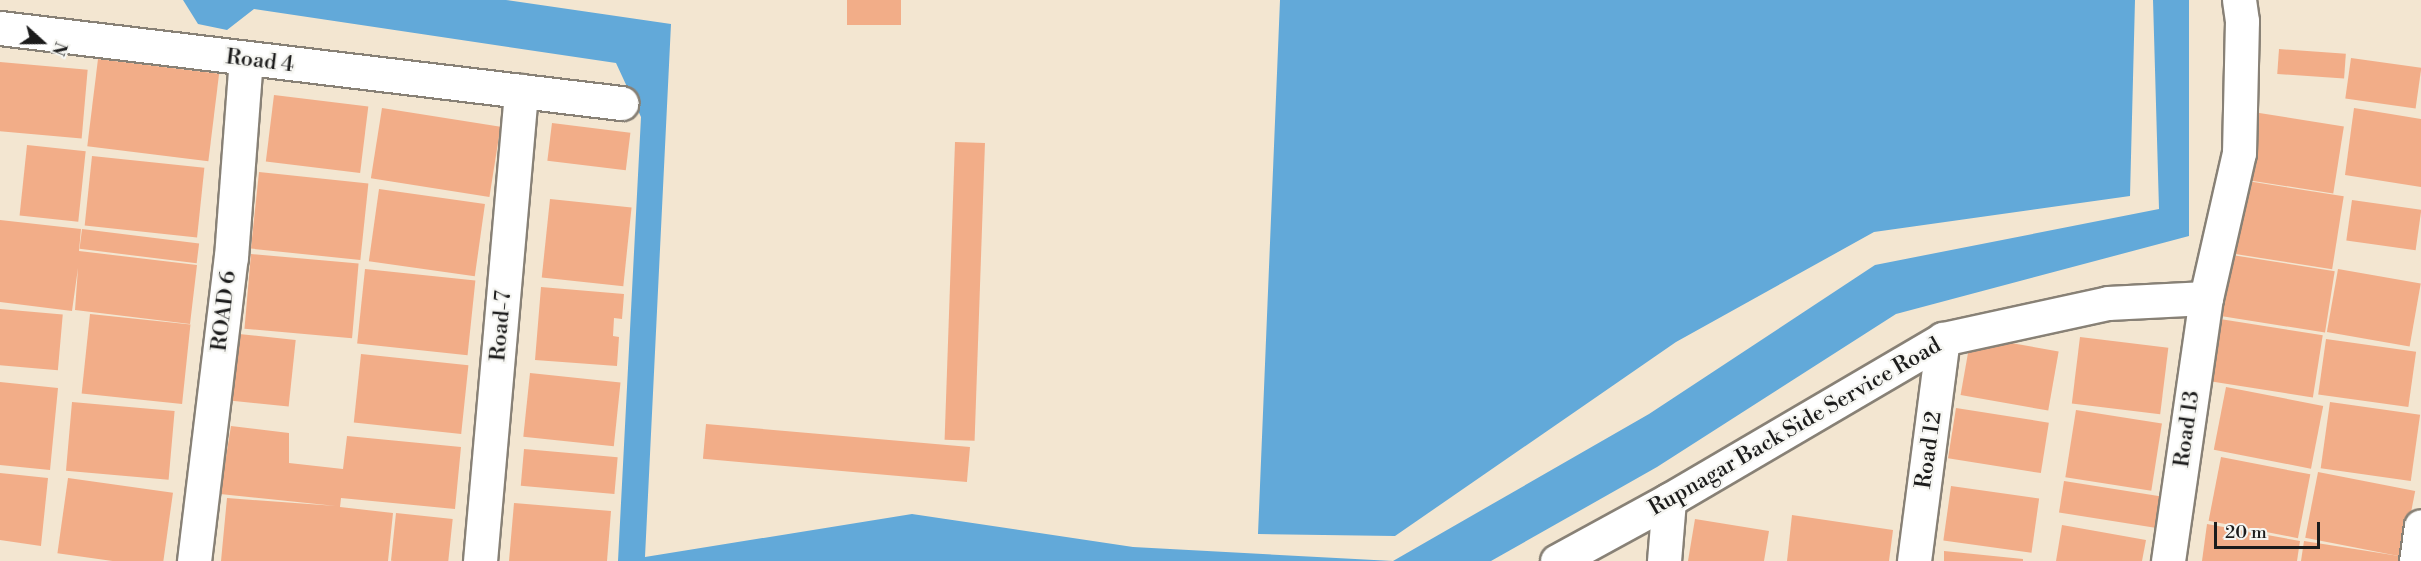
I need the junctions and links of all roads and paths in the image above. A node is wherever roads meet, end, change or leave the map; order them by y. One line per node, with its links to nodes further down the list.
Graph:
1 (2239, 0): 6 (street)
2 (0, 28): 3 (street, Road 4)
3 (246, 59): 4 (street, Road 4); 10 (street, ROAD 6)
4 (521, 91): 5 (street, Road 4); 11 (street, Road-7)
5 (621, 103)
6 (2206, 298): 7 (street, Rupnagar Back Side Service Road); 15 (street, Road 13)
7 (1943, 339): 8 (street, Rupnagar Back Side Service Road); 14 (street, Road 12)
8 (1669, 500): 12 (street, Rupnagar Back Side Service Road); 13 (street)
9 (2421, 526): 16 (street)
10 (194, 561)
11 (480, 561)
12 (1557, 561)
13 (1664, 561)
14 (1914, 561)
15 (2168, 561)
16 (2416, 561)

